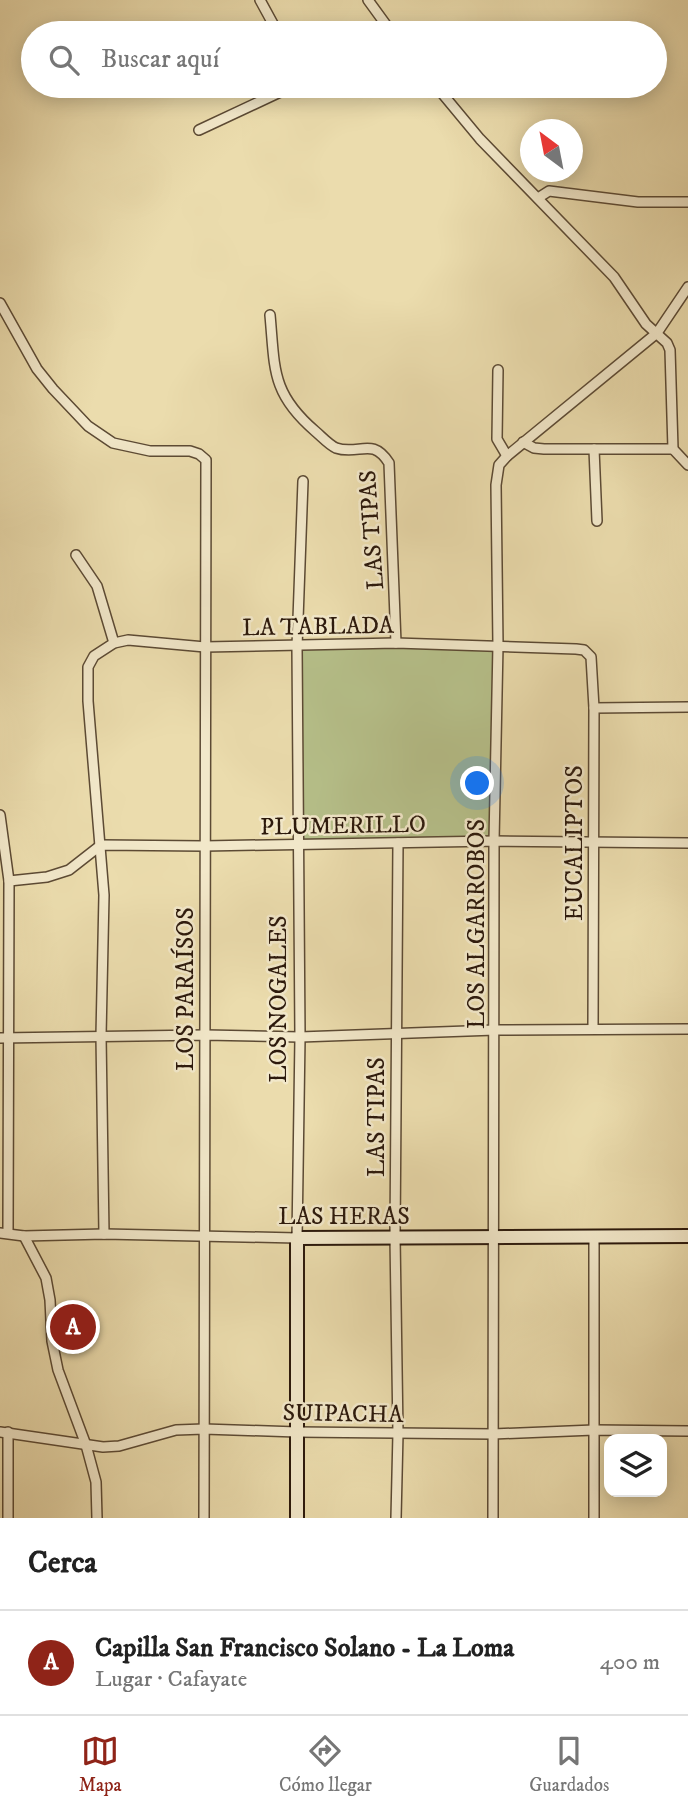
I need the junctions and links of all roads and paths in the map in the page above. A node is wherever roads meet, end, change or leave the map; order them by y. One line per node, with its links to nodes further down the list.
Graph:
1 (260, 0): 3 (street)
2 (368, 0): 4 (street)
3 (271, 21)
4 (383, 21)
5 (268, 98): 7 (street)
6 (446, 98): 8 (street)
7 (200, 130)
8 (538, 198): 9 (street); 13 (street)
9 (688, 202)
10 (688, 287): 13 (street, LOS ALGARROBOS)
11 (0, 303): 26 (street, LOS PARAÍSOS)
12 (270, 315): 24 (street, LAS TIPAS)
13 (657, 333): 15 (street, LOS ALGARROBOS); 17 (street)
14 (498, 370): 18 (street)
15 (523, 442): 16 (street); 18 (street, LOS ALGARROBOS)
16 (594, 449): 17 (street); 21 (street)
17 (673, 449): 19 (street)
18 (507, 456): 25 (street, LOS ALGARROBOS)
19 (688, 465)
20 (303, 481): 27 (street, LOS NOGALES)
21 (597, 521)
22 (75, 555): 23 (street)
23 (114, 643): 26 (street, LA TABLADA); 36 (street)
24 (396, 643): 25 (street, LA TABLADA); 27 (street, LA TABLADA)
25 (498, 645): 28 (street, LA TABLADA); 32 (street, LOS ALGARROBOS)
26 (205, 647): 27 (street, LA TABLADA); 38 (street, LOS PARAÍSOS)
27 (297, 647): 37 (street, LOS NOGALES)
28 (591, 657): 30 (street, EUCALIPTOS)
29 (688, 707): 30 (street)
30 (594, 708): 34 (street, EUCALIPTOS)
31 (0, 816): 39 (street)
32 (494, 841): 33 (street, PLUMERILLO); 34 (street, PLUMERILLO); 42 (street, LOS ALGARROBOS)
33 (398, 843): 37 (street, PLUMERILLO); 44 (street, LAS TIPAS)
34 (593, 843): 35 (street, PLUMERILLO); 40 (street, EUCALIPTOS)
35 (688, 843)
36 (101, 845): 38 (street, PLUMERILLO); 39 (street); 45 (street)
37 (299, 845): 38 (street, PLUMERILLO); 47 (street, LOS NOGALES)
38 (204, 846): 43 (street, LOS PARAÍSOS)
39 (9, 881): 46 (street)
40 (593, 1029): 41 (street); 42 (street)
41 (688, 1029)
42 (495, 1031): 44 (street); 51 (street, LOS ALGARROBOS)
43 (205, 1035): 45 (street); 47 (street); 53 (street, LOS PARAÍSOS)
44 (396, 1035): 47 (street); 54 (street, LAS TIPAS)
45 (101, 1036): 46 (street); 49 (street)
46 (4, 1037): 48 (street)
47 (300, 1037): 56 (street, LOS NOGALES)
48 (4, 1233): 50 (street, LAS HERAS)
49 (104, 1234): 50 (street, LAS HERAS); 53 (street, LAS HERAS)
50 (24, 1236): 64 (street)
51 (494, 1236): 52 (street, LAS HERAS); 54 (street, LAS HERAS); 63 (street, LOS ALGARROBOS)
52 (594, 1236): 55 (street, LAS HERAS); 58 (street)
53 (204, 1237): 56 (street, LAS HERAS); 57 (street, LOS PARAÍSOS)
54 (395, 1237): 56 (street, LAS HERAS); 62 (street, LAS TIPAS)
55 (688, 1237)
56 (297, 1238): 61 (street, LOS NOGALES)
57 (204, 1429): 61 (street, SUIPACHA); 64 (street, SUIPACHA); 67 (street, LOS PARAÍSOS)
58 (594, 1430): 59 (street, SUIPACHA); 63 (street, SUIPACHA); 71 (street)
59 (688, 1431)
60 (4, 1432): 64 (street, SUIPACHA); 65 (street)
61 (297, 1432): 62 (street, SUIPACHA); 68 (street, LOS NOGALES)
62 (398, 1433): 63 (street, SUIPACHA); 69 (street, LAS TIPAS)
63 (494, 1434): 70 (street, LOS ALGARROBOS)
64 (86, 1445): 66 (street)
65 (8, 1518)
66 (97, 1518)
67 (204, 1518)
68 (297, 1518)
69 (396, 1518)
70 (493, 1518)
71 (593, 1518)

